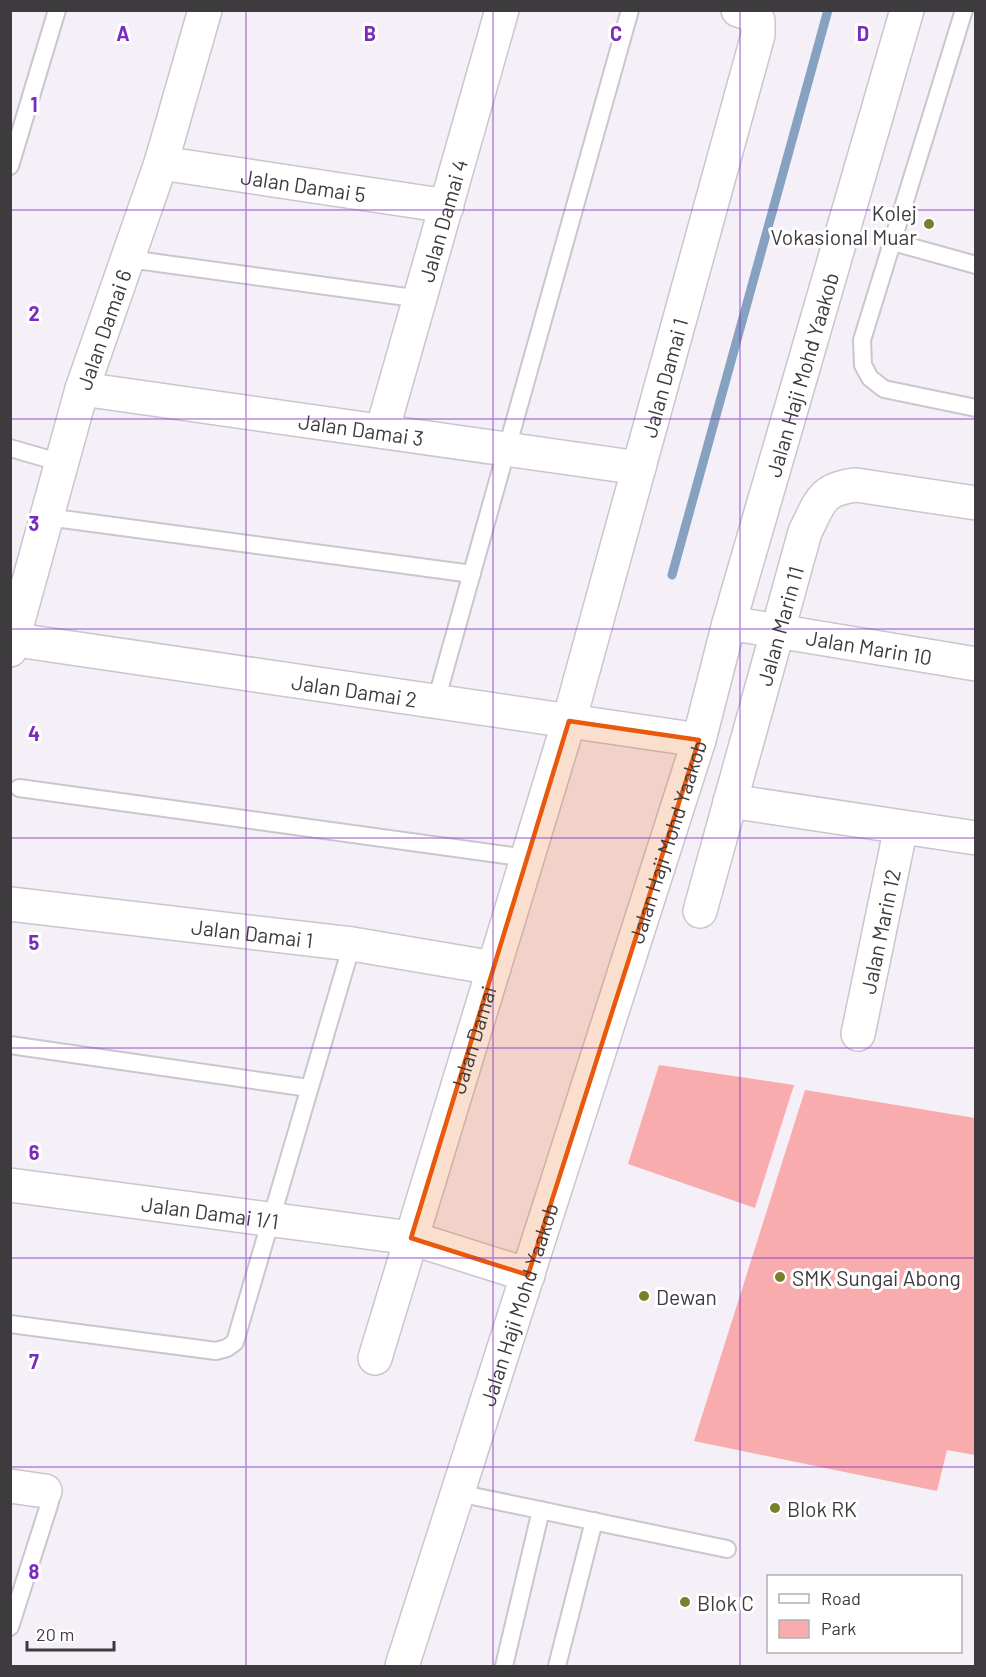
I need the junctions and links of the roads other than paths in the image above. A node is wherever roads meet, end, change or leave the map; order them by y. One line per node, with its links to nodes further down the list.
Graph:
1 (57, 10): 9 (lane)
2 (205, 10): 8 (street, Jalan Damai 6)
3 (502, 10): 10 (street, Jalan Damai 4)
4 (630, 10): 19 (lane)
5 (908, 10): 25 (street, Jalan Haji Mohd Yaakob)
6 (964, 10): 11 (lane)
7 (748, 23): 21 (street, Jalan Damai 1)
8 (161, 164): 10 (street, Jalan Damai 5); 12 (street, Jalan Damai 6)
9 (10, 165)
10 (447, 206): 14 (street, Jalan Damai 4)
11 (893, 242): 13 (lane); 16 (lane)
12 (129, 259): 14 (lane); 15 (street, Jalan Damai 6)
13 (975, 265)
14 (421, 299): 17 (street, Jalan Damai 4)
15 (82, 389): 17 (street, Jalan Damai 3); 20 (street, Jalan Damai 6)
16 (975, 408)
17 (382, 431): 19 (street, Jalan Damai 3)
18 (10, 448): 20 (lane)
19 (507, 449): 21 (street, Jalan Damai 3); 24 (lane)
20 (62, 463): 23 (street, Jalan Damai 6)
21 (639, 468): 30 (street, Jalan Damai 1)
22 (975, 503): 26 (street, Jalan Marin 11)
23 (47, 517): 24 (lane); 27 (street, Jalan Damai 6)
24 (472, 574): 29 (lane)
25 (729, 623): 26 (street, Jalan Marin 10); 31 (street, Jalan Haji Mohd Yaakob)
26 (779, 632): 28 (street, Jalan Marin 10); 33 (street, Jalan Marin 11)
27 (11, 643): 29 (street, Jalan Damai 2)
28 (975, 664)
29 (436, 701): 30 (street, Jalan Damai 2)
30 (582, 722): 31 (street, Jalan Damai 2); 36 (street, Jalan Damai)
31 (699, 740): 47 (street, Jalan Haji Mohd Yaakob)
32 (19, 788): 36 (lane)
33 (730, 801): 34 (street); 38 (street, Jalan Marin 11)
34 (901, 827): 35 (street); 41 (street, Jalan Marin 12)
35 (975, 838)
36 (527, 858): 40 (street, Jalan Damai)
37 (10, 904): 39 (street, Jalan Damai 1)
38 (700, 911)
39 (352, 944): 40 (street, Jalan Damai 1); 43 (lane)
40 (494, 968): 46 (street, Jalan Damai)
41 (858, 1034)
42 (11, 1048): 43 (lane)
43 (309, 1088): 45 (lane)
44 (10, 1185): 45 (street, Jalan Damai 1/1)
45 (270, 1219): 46 (street, Jalan Damai 1/1); 48 (lane)
46 (411, 1238): 47 (street, Jalan Damai 1/1); 49 (street, Jalan Damai)
47 (528, 1275): 52 (street, Jalan Haji Mohd Yaakob)
48 (10, 1324)
49 (375, 1358)
50 (10, 1486): 51 (street)
51 (45, 1491): 56 (lane)
52 (458, 1493): 53 (lane); 57 (street, Jalan Haji Mohd Yaakob)
53 (541, 1510): 54 (lane); 58 (lane)
54 (594, 1521): 55 (lane); 59 (lane)
55 (728, 1549)
56 (10, 1627)
57 (402, 1666)
58 (504, 1666)
59 (557, 1666)

